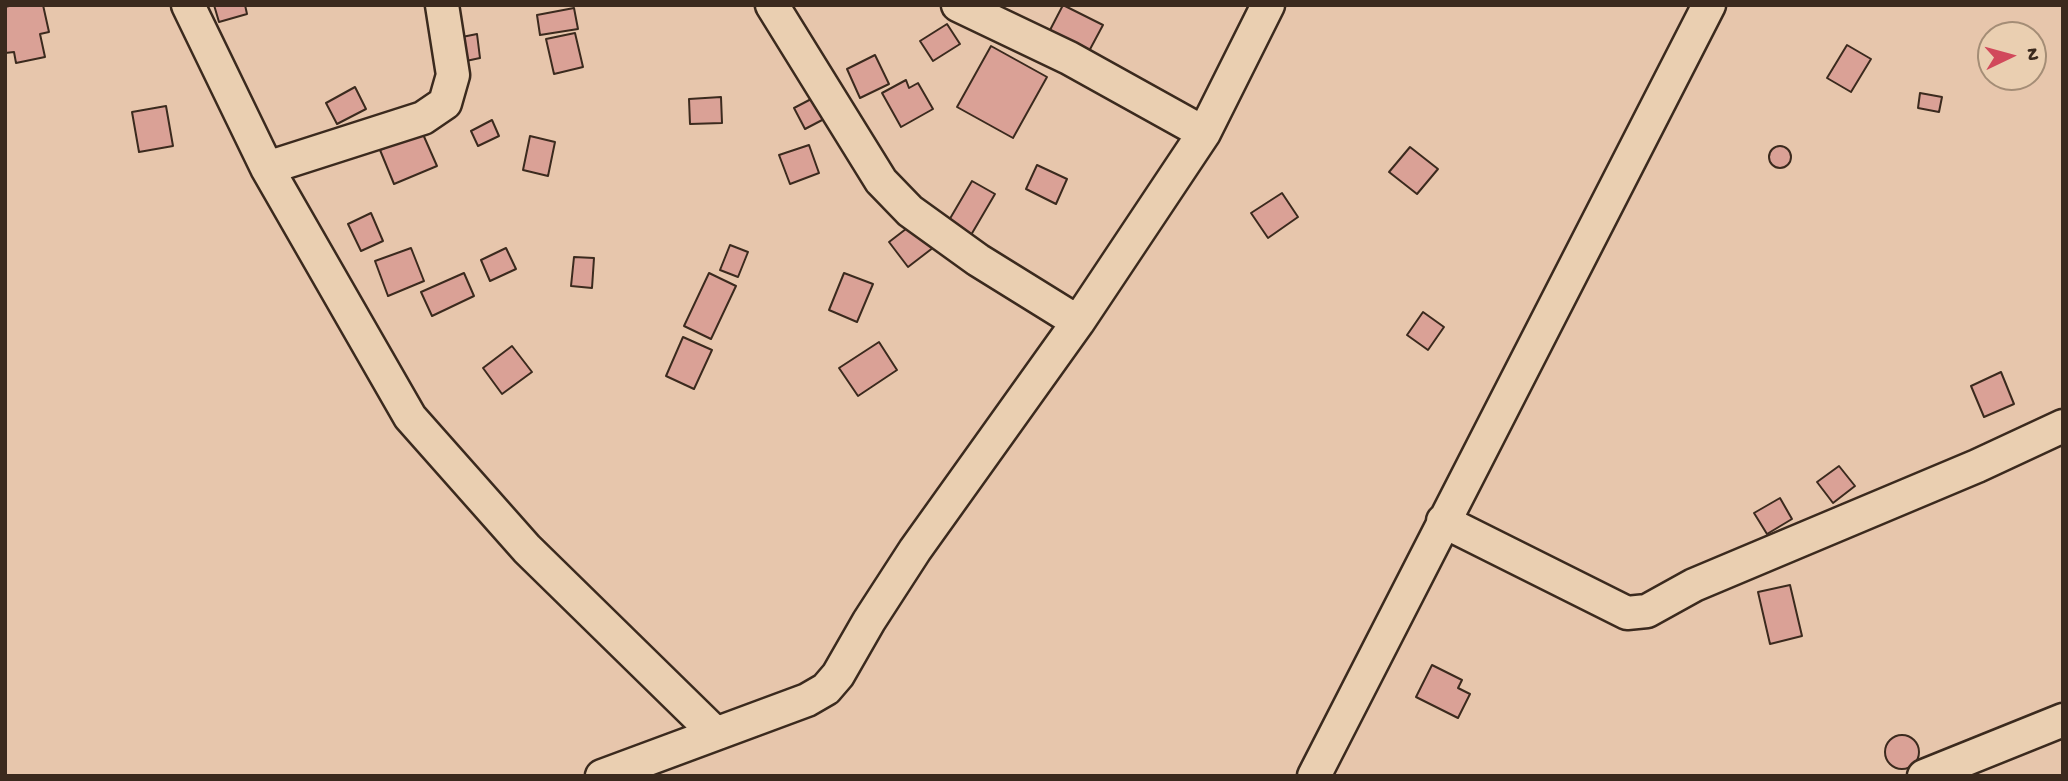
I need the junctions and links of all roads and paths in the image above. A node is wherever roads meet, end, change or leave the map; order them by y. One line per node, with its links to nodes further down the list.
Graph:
1 (188, 5): 8 (street)
2 (442, 5): 8 (street)
3 (772, 5): 9 (street)
4 (958, 5): 7 (street)
5 (1268, 5): 7 (street)
6 (1709, 5): 11 (street)
7 (1205, 133): 9 (street)
8 (267, 168): 13 (street)
9 (1078, 322): 13 (street)
10 (2063, 426): 11 (street)
11 (1443, 521): 15 (street)
12 (2063, 720): 16 (street)
13 (715, 733): 14 (street)
14 (602, 776)
15 (1314, 776)
16 (1924, 776)

